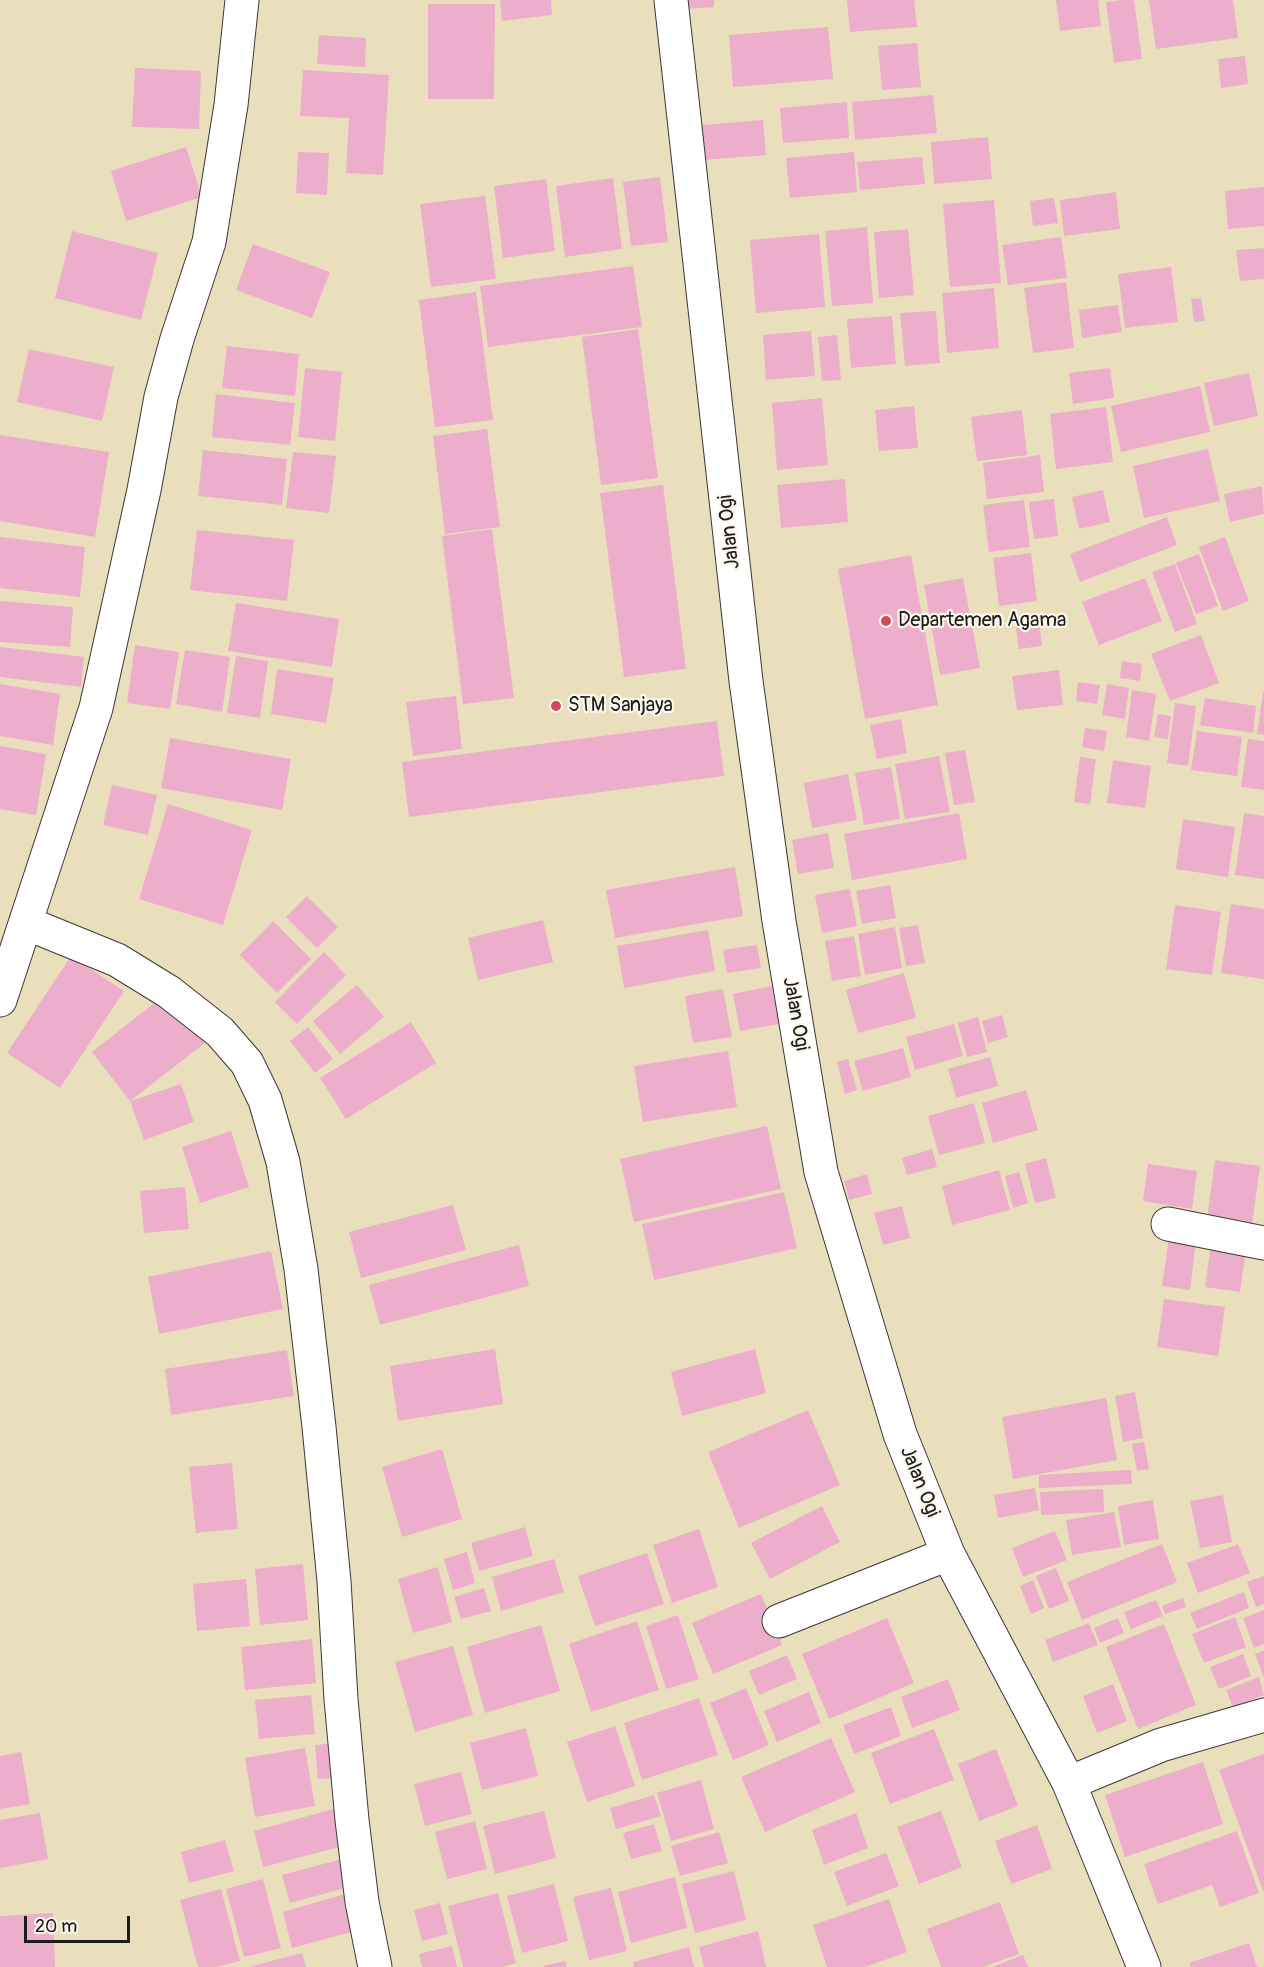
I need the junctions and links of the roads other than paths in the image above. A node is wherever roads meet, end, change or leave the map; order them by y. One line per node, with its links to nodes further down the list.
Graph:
1 (242, 0): 3 (street)
2 (671, 0): 7 (street, Jalan Ogi)
3 (26, 923): 4 (street); 11 (street)
4 (0, 1000)
5 (1168, 1224): 6 (street)
6 (1264, 1243)
7 (948, 1554): 8 (street); 10 (street, Jalan Ogi)
8 (779, 1621)
9 (1264, 1715): 10 (street)
10 (1069, 1783): 12 (street, Jalan Ogi)
11 (375, 1967)
12 (1144, 1967)

